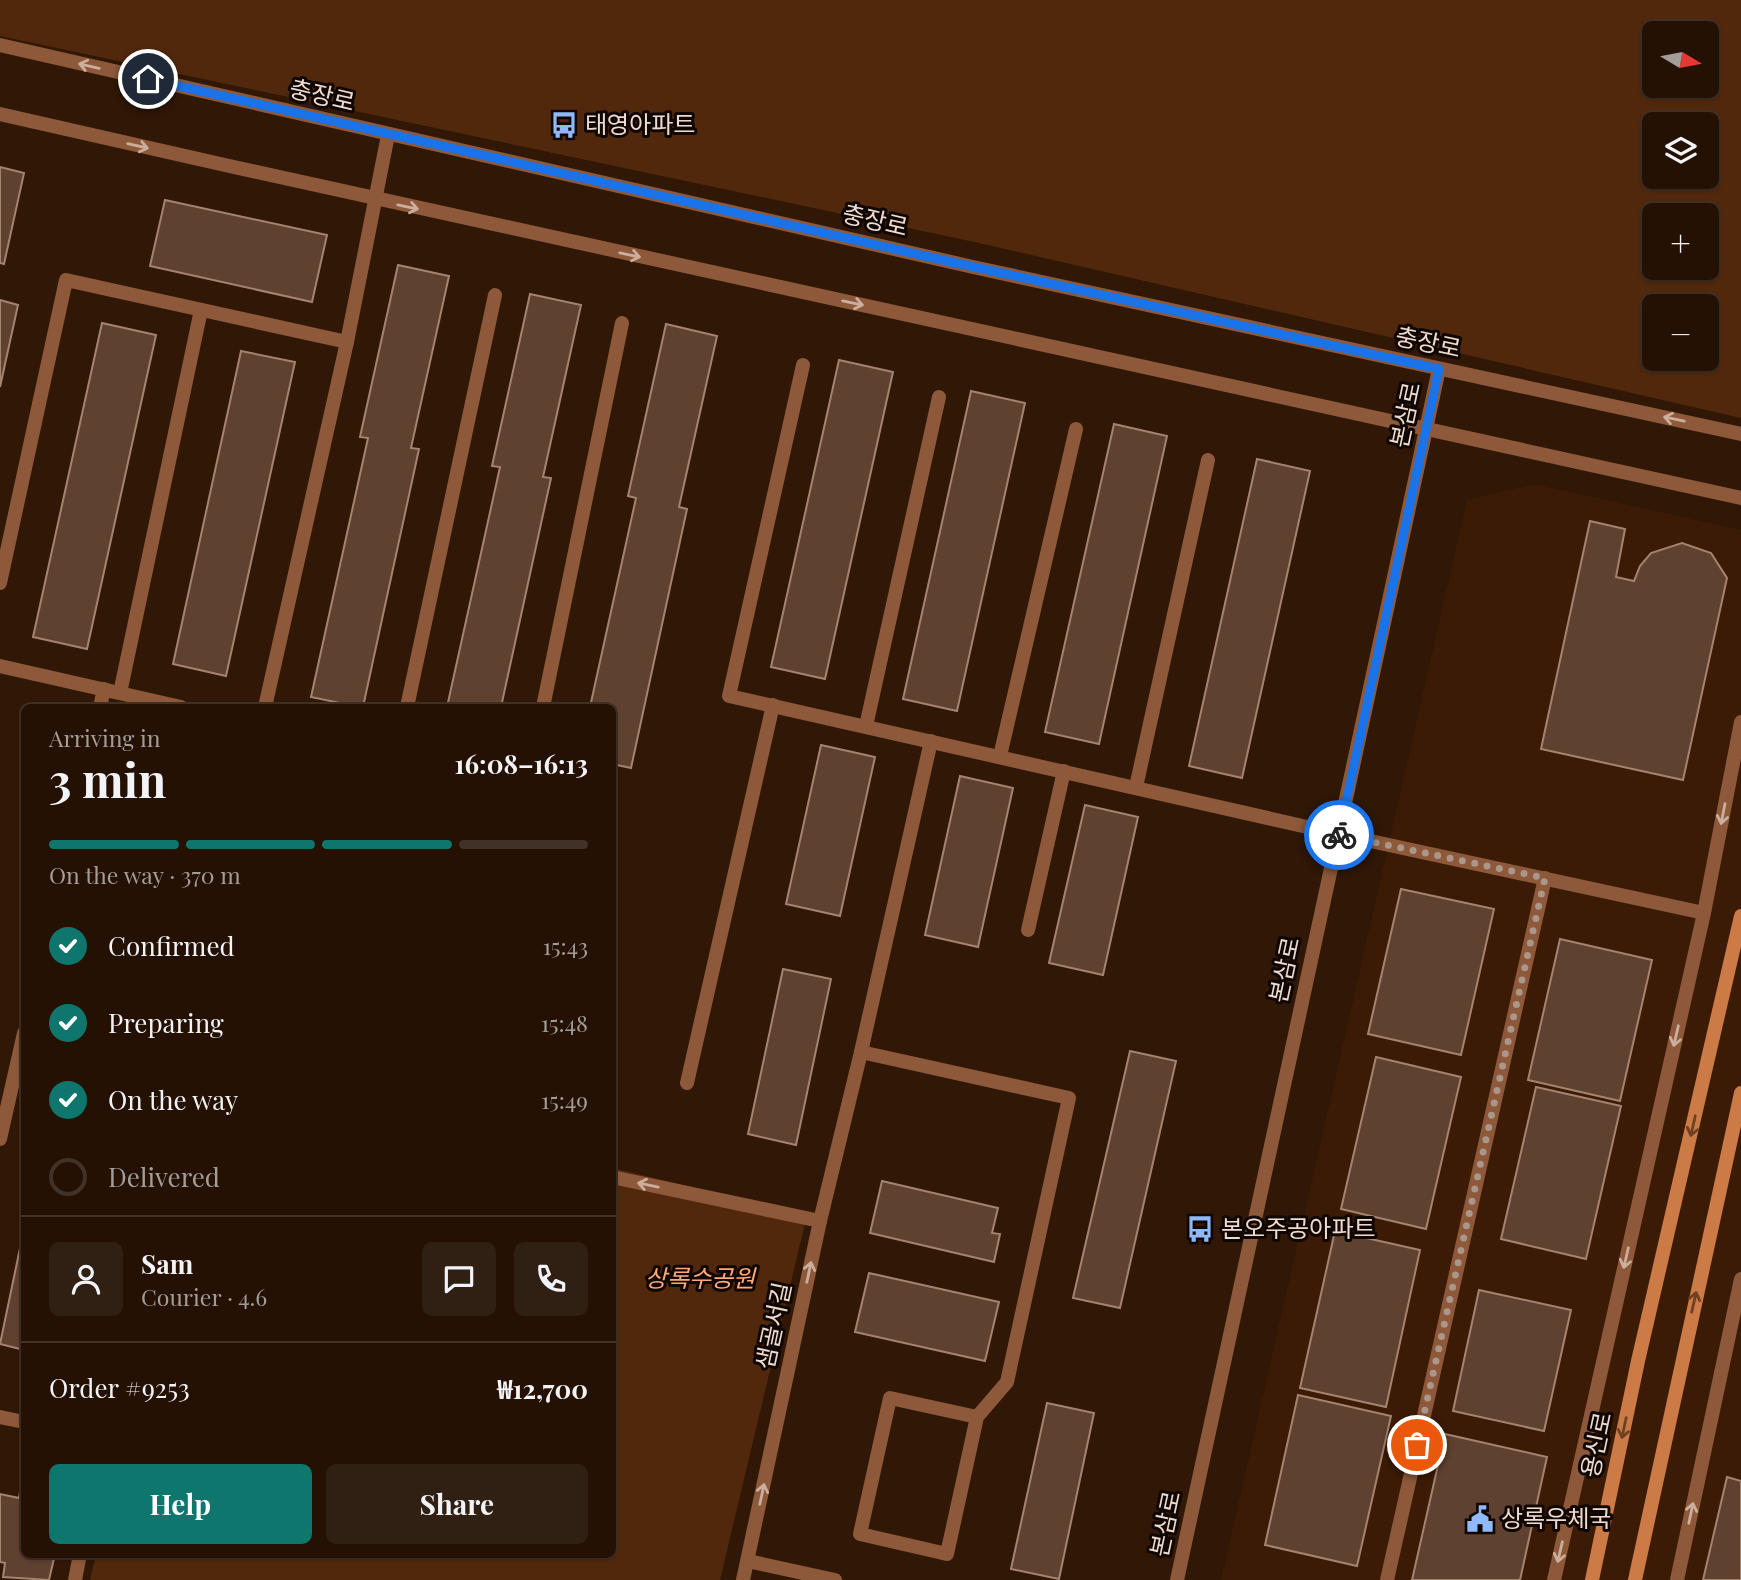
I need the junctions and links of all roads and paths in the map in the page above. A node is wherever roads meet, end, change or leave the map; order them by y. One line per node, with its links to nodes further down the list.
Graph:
1 (0, 45): 3 (street, 충장로, one-way to 1)
2 (0, 114): 4 (street, one-way to 4)
3 (387, 135): 4 (street); 10 (street, 충장로)
4 (374, 200): 8 (street); 12 (street, one-way to 12)
5 (495, 295): 24 (street)
6 (201, 310): 8 (street); 17 (street); 20 (street)
7 (622, 323): 25 (street)
8 (346, 342): 23 (street)
9 (803, 365): 26 (street)
10 (1439, 369): 12 (street, 본삼로); 14 (street, 충장로, one-way to 10)
11 (939, 397): 28 (street)
12 (1427, 426): 16 (street); 33 (street, 본삼로)
13 (1076, 429): 30 (street)
14 (1741, 434)
15 (1208, 460): 32 (street)
16 (1741, 498)
17 (0, 583)
18 (0, 666): 19 (street)
19 (104, 689): 20 (street); 21 (street)
20 (120, 693): 22 (street)
21 (101, 704)
22 (168, 704)
23 (266, 704)
24 (408, 704)
25 (544, 704)
26 (773, 705): 28 (street); 40 (street)
27 (1741, 722): 35 (street, one-way to 35)
28 (866, 726): 29 (street)
29 (931, 741): 30 (street); 39 (street, 샘골서길)
30 (1000, 757): 31 (street)
31 (1064, 771): 32 (street); 37 (street)
32 (1136, 787): 33 (street)
33 (1338, 834): 34 (street); 54 (street, 본삼로)
34 (1545, 878): 35 (street); 55 (street)
35 (1704, 913): 56 (street, one-way to 56)
36 (1741, 916): 57 (main road, 용신로, one-way to 57)
37 (1028, 930)
38 (21, 1046): 42 (street)
39 (862, 1052): 44 (street, 샘골서길); 47 (street)
40 (687, 1083)
41 (1741, 1093): 58 (main road, one-way to 41)
42 (0, 1139)
43 (616, 1178): 44 (street, one-way to 43)
44 (820, 1221): 50 (street, 샘골서길, one-way to 44)
45 (1741, 1279): 59 (street, one-way to 45)
46 (0, 1417): 48 (street)
47 (977, 1417): 47 (street)
48 (21, 1421)
49 (79, 1558): 51 (street)
50 (747, 1561): 52 (street, 샘골서길); 53 (street)
51 (75, 1580)
52 (743, 1580)
53 (835, 1580)
54 (1177, 1580)
55 (1387, 1580)
56 (1554, 1580)
57 (1591, 1580)
58 (1635, 1580)
59 (1676, 1580)

